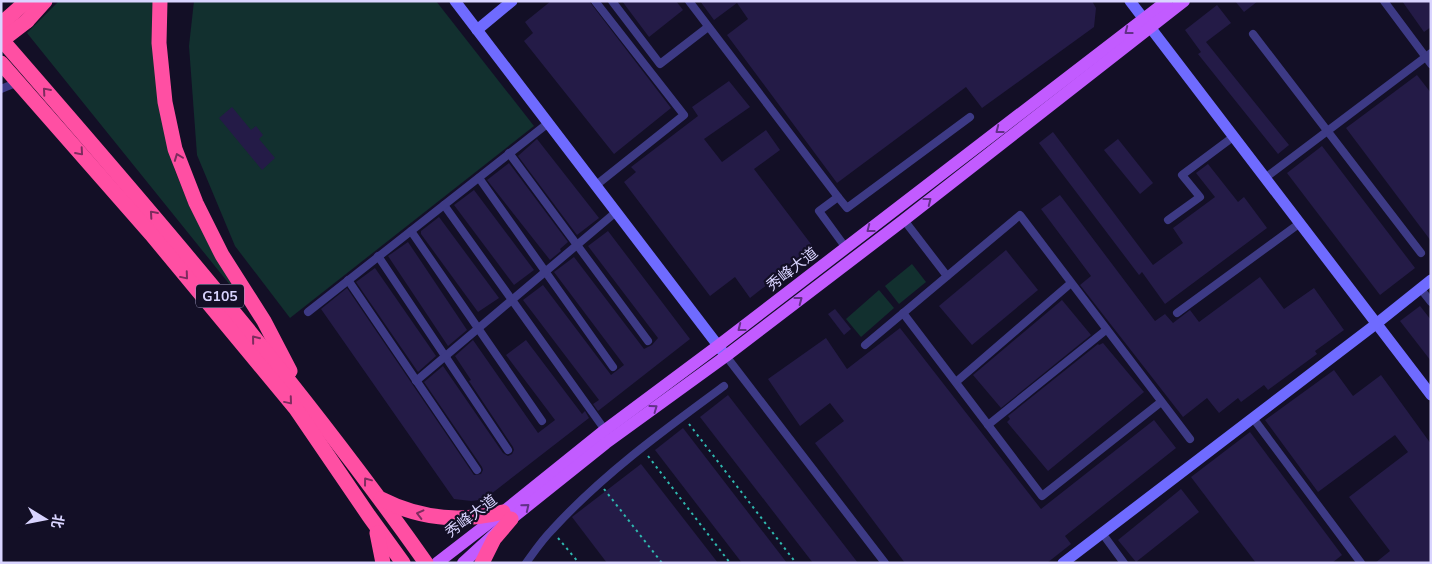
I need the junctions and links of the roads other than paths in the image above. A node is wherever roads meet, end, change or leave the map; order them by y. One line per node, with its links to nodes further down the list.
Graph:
1 (45, 1): 12 (highway)
2 (160, 1): 66 (highway, one-way to 2)
3 (454, 1): 16 (street)
4 (512, 1): 16 (street)
5 (595, 1): 31 (street)
6 (612, 1): 15 (street)
7 (689, 1): 15 (street)
8 (1130, 1): 13 (street)
9 (1167, 1): 13 (main road, 秀峰大道)
10 (1184, 1): 13 (main road, 秀峰大道)
11 (1384, 1): 19 (street)
12 (23, 11): 14 (highway); 18 (highway, bridge)
13 (1147, 23): 27 (street); 35 (main road, 秀峰大道, one-way to 13); 40 (main road, 秀峰大道, one-way to 40)
14 (1, 24)
15 (708, 27): 32 (street)
16 (477, 30): 25 (street)
17 (1254, 34): 26 (street)
18 (1, 40): 66 (highway, G105, one-way to 18)
19 (1428, 55): 21 (street); 26 (street)
20 (1, 63): 22 (highway, G105)
21 (1431, 64)
22 (18, 81): 23 (street); 76 (highway, G105, one-way to 76)
23 (1, 89)
24 (970, 116): 32 (street)
25 (548, 124): 28 (street); 31 (street)
26 (1327, 131): 30 (street); 41 (street)
27 (1233, 136): 30 (street); 36 (street)
28 (509, 153): 29 (street); 39 (street)
29 (478, 178): 33 (street); 43 (street)
30 (1265, 178): 37 (street)
31 (595, 186): 34 (street)
32 (838, 198): 40 (street)
33 (444, 204): 38 (street); 49 (street)
34 (616, 212): 39 (street); 59 (street)
35 (904, 220): 44 (street); 59 (main road, 秀峰大道, one-way to 35)
36 (1168, 220)
37 (1300, 223): 53 (street); 54 (street)
38 (411, 231): 42 (street); 55 (street)
39 (577, 245): 43 (street); 57 (street)
40 (846, 248): 59 (main road, 秀峰大道, one-way to 59)
41 (1421, 253)
42 (378, 256): 45 (street); 60 (street)
43 (545, 272): 49 (street); 61 (street)
44 (947, 276): 47 (street); 52 (street)
45 (348, 280): 51 (street); 62 (street)
46 (1431, 280): 48 (street)
47 (1071, 283): 56 (street); 63 (street)
48 (1420, 288): 50 (street); 54 (street)
49 (512, 300): 55 (street); 71 (street)
50 (1431, 302)
51 (308, 312)
52 (903, 313): 58 (street); 63 (street)
53 (1177, 313)
54 (1376, 324): 65 (street); 68 (street)
55 (478, 328): 60 (street); 69 (street)
56 (1106, 330): 67 (street); 70 (street)
57 (648, 341)
58 (864, 345)
59 (722, 350): 71 (main road, 秀峰大道); 77 (main road, 秀峰大道, one-way to 59); 86 (street)
60 (445, 356): 62 (street); 73 (street)
61 (612, 367)
62 (416, 380): 74 (street)
63 (956, 382): 70 (street)
64 (724, 386): 85 (street)
65 (1431, 395)
66 (306, 401): 75 (highway, G105, one-way to 66)
67 (1161, 402): 70 (street); 72 (street)
68 (1253, 418): 78 (street); 89 (street)
69 (542, 420)
70 (988, 425)
71 (605, 430): 77 (main road, 秀峰大道)
72 (1190, 439)
73 (508, 450)
74 (477, 470)
75 (380, 498): 77 (highway, one-way to 75); 81 (highway, G105)
76 (369, 516): 79 (highway); 80 (highway, G105)
77 (507, 516): 82 (main road, 秀峰大道); 83 (main road, 秀峰大道); 84 (highway)
78 (1102, 533): 87 (street); 88 (street)
79 (383, 563)
80 (403, 563)
81 (426, 563)
82 (437, 563)
83 (463, 563)
84 (482, 563)
85 (526, 563)
86 (886, 563)
87 (1063, 563)
88 (1124, 563)
89 (1361, 563)

